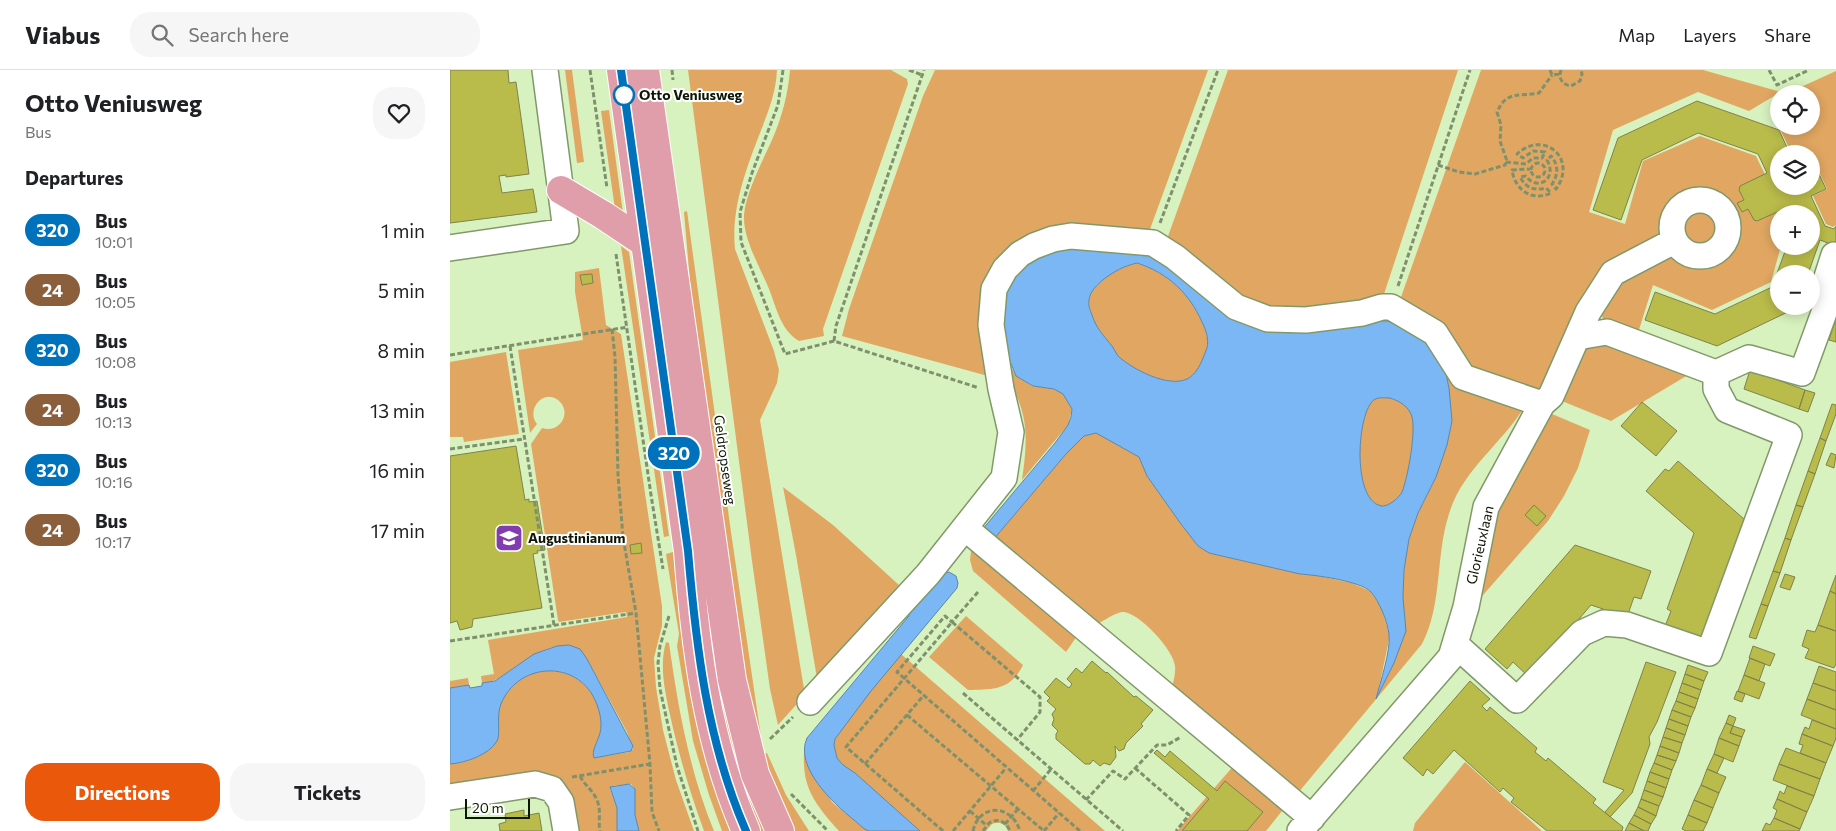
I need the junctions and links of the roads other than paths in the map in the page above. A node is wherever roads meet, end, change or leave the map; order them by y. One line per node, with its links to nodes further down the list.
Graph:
1 (545, 70): 4 (street)
2 (621, 70): 6 (main road)
3 (645, 70): 19 (main road, Geldropseweg)
4 (561, 190): 6 (main road); 7 (street)
5 (1674, 241): 9 (street, Glorieuxlaan)
6 (645, 243): 18 (main road)
7 (450, 248)
8 (1834, 255): 10 (street)
9 (1577, 337): 10 (street); 11 (street, Glorieuxlaan)
10 (1716, 373): 13 (street)
11 (1542, 404): 12 (street); 13 (street, Glorieuxlaan)
12 (965, 528): 14 (street); 16 (street)
13 (1455, 644): 16 (street, Glorieuxlaan)
14 (810, 702)
15 (450, 797): 17 (street)
16 (1304, 827)
17 (566, 831)
18 (746, 831)
19 (780, 831)

